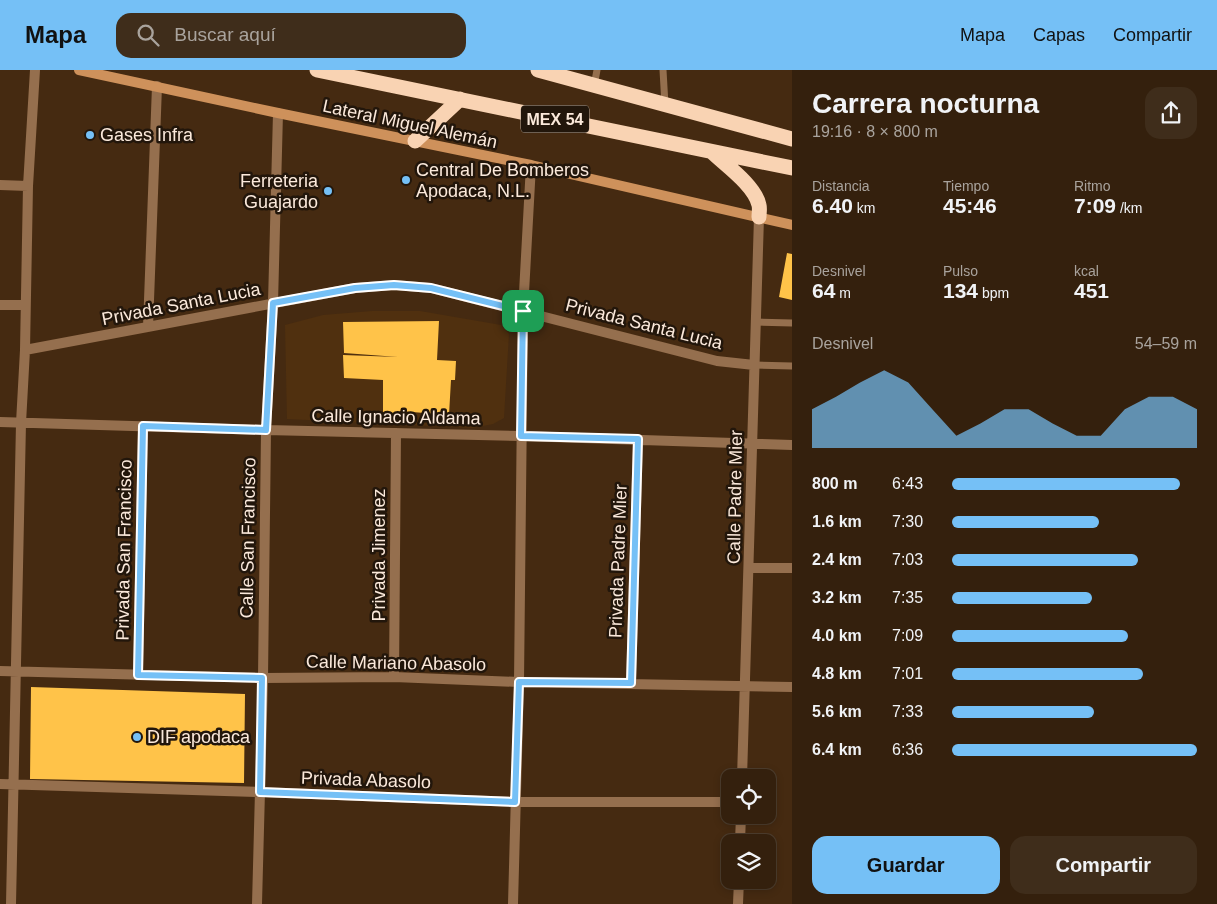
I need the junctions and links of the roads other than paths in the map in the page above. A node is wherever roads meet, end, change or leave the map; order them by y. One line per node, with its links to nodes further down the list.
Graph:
1 (35, 70): 18 (street)
2 (79, 70): 7 (street, Lateral Miguel Alemán)
3 (317, 70): 9 (highway, MEX 54)
4 (538, 70): 8 (highway, MEX 54)
5 (597, 70): 8 (lane)
6 (663, 70): 10 (lane)
7 (157, 86): 11 (street, Lateral Miguel Alemán); 27 (street)
8 (594, 86): 10 (highway, MEX 54)
9 (460, 99): 13 (highway); 14 (highway, MEX 54)
10 (665, 106): 12 (highway, MEX 54)
11 (278, 113): 13 (street, Lateral Miguel Alemán); 21 (street, Calle San Francisco)
12 (792, 140)
13 (415, 141): 15 (street, Lateral Miguel Alemán)
14 (711, 152): 16 (highway, MEX 54); 19 (highway)
15 (532, 165): 19 (street, Lateral Miguel Alemán); 24 (street)
16 (792, 168)
17 (0, 185): 18 (street)
18 (28, 186): 23 (street)
19 (759, 217): 20 (street, Lateral Miguel Alemán); 25 (street, Calle Padre Mier)
20 (792, 225)
21 (273, 303): 24 (street, Privada Santa Lucia); 27 (street, Privada Santa Lucia); 34 (street, Calle San Francisco)
22 (0, 305): 23 (street)
23 (25, 306): 28 (street)
24 (523, 311): 29 (street, Privada Santa Lucia); 36 (street)
25 (755, 322): 26 (lane); 29 (street, Calle Padre Mier)
26 (792, 323)
27 (148, 327): 28 (street, Privada Santa Lucia)
28 (25, 350): 32 (street)
29 (754, 365): 30 (lane); 38 (street, Calle Padre Mier)
30 (792, 366)
31 (0, 422): 32 (street, Calle Ignacio Aldama)
32 (21, 423): 33 (street, Calle Ignacio Aldama); 43 (street)
33 (143, 426): 34 (street, Calle Ignacio Aldama); 44 (street, Privada San Francisco)
34 (266, 430): 35 (street, Calle Ignacio Aldama); 46 (street, Calle San Francisco)
35 (396, 433): 36 (street, Calle Ignacio Aldama); 45 (street, Privada Jimenez)
36 (521, 436): 37 (street, Calle Ignacio Aldama); 47 (street)
37 (638, 439): 38 (street, Calle Ignacio Aldama); 48 (street, Privada Padre Mier)
38 (752, 444): 39 (street, Calle Ignacio Aldama); 40 (street, Calle Padre Mier)
39 (792, 445)
40 (750, 568): 41 (street); 49 (street, Calle Padre Mier)
41 (792, 568)
42 (0, 671): 43 (street, Calle Mariano Abasolo)
43 (16, 672): 44 (street, Calle Mariano Abasolo); 53 (street)
44 (138, 675): 46 (street, Calle Mariano Abasolo)
45 (394, 677): 46 (street, Calle Mariano Abasolo); 47 (street, Calle Mariano Abasolo)
46 (262, 678): 54 (street, Calle San Francisco)
47 (519, 682): 48 (street, Calle Mariano Abasolo); 55 (street)
48 (631, 683): 49 (street, Calle Mariano Abasolo)
49 (745, 685): 50 (street, Calle Mariano Abasolo); 51 (street, Calle Padre Mier)
50 (792, 687)
51 (742, 769)
52 (0, 784): 53 (street, Privada Abasolo)
53 (13, 784): 54 (street, Privada Abasolo); 58 (street)
54 (260, 792): 55 (street, Privada Abasolo); 59 (street, Calle San Francisco)
55 (515, 802): 56 (street, Privada Abasolo); 60 (street)
56 (721, 802)
57 (739, 889): 61 (street)
58 (11, 904)
59 (257, 904)
60 (513, 904)
61 (738, 904)

